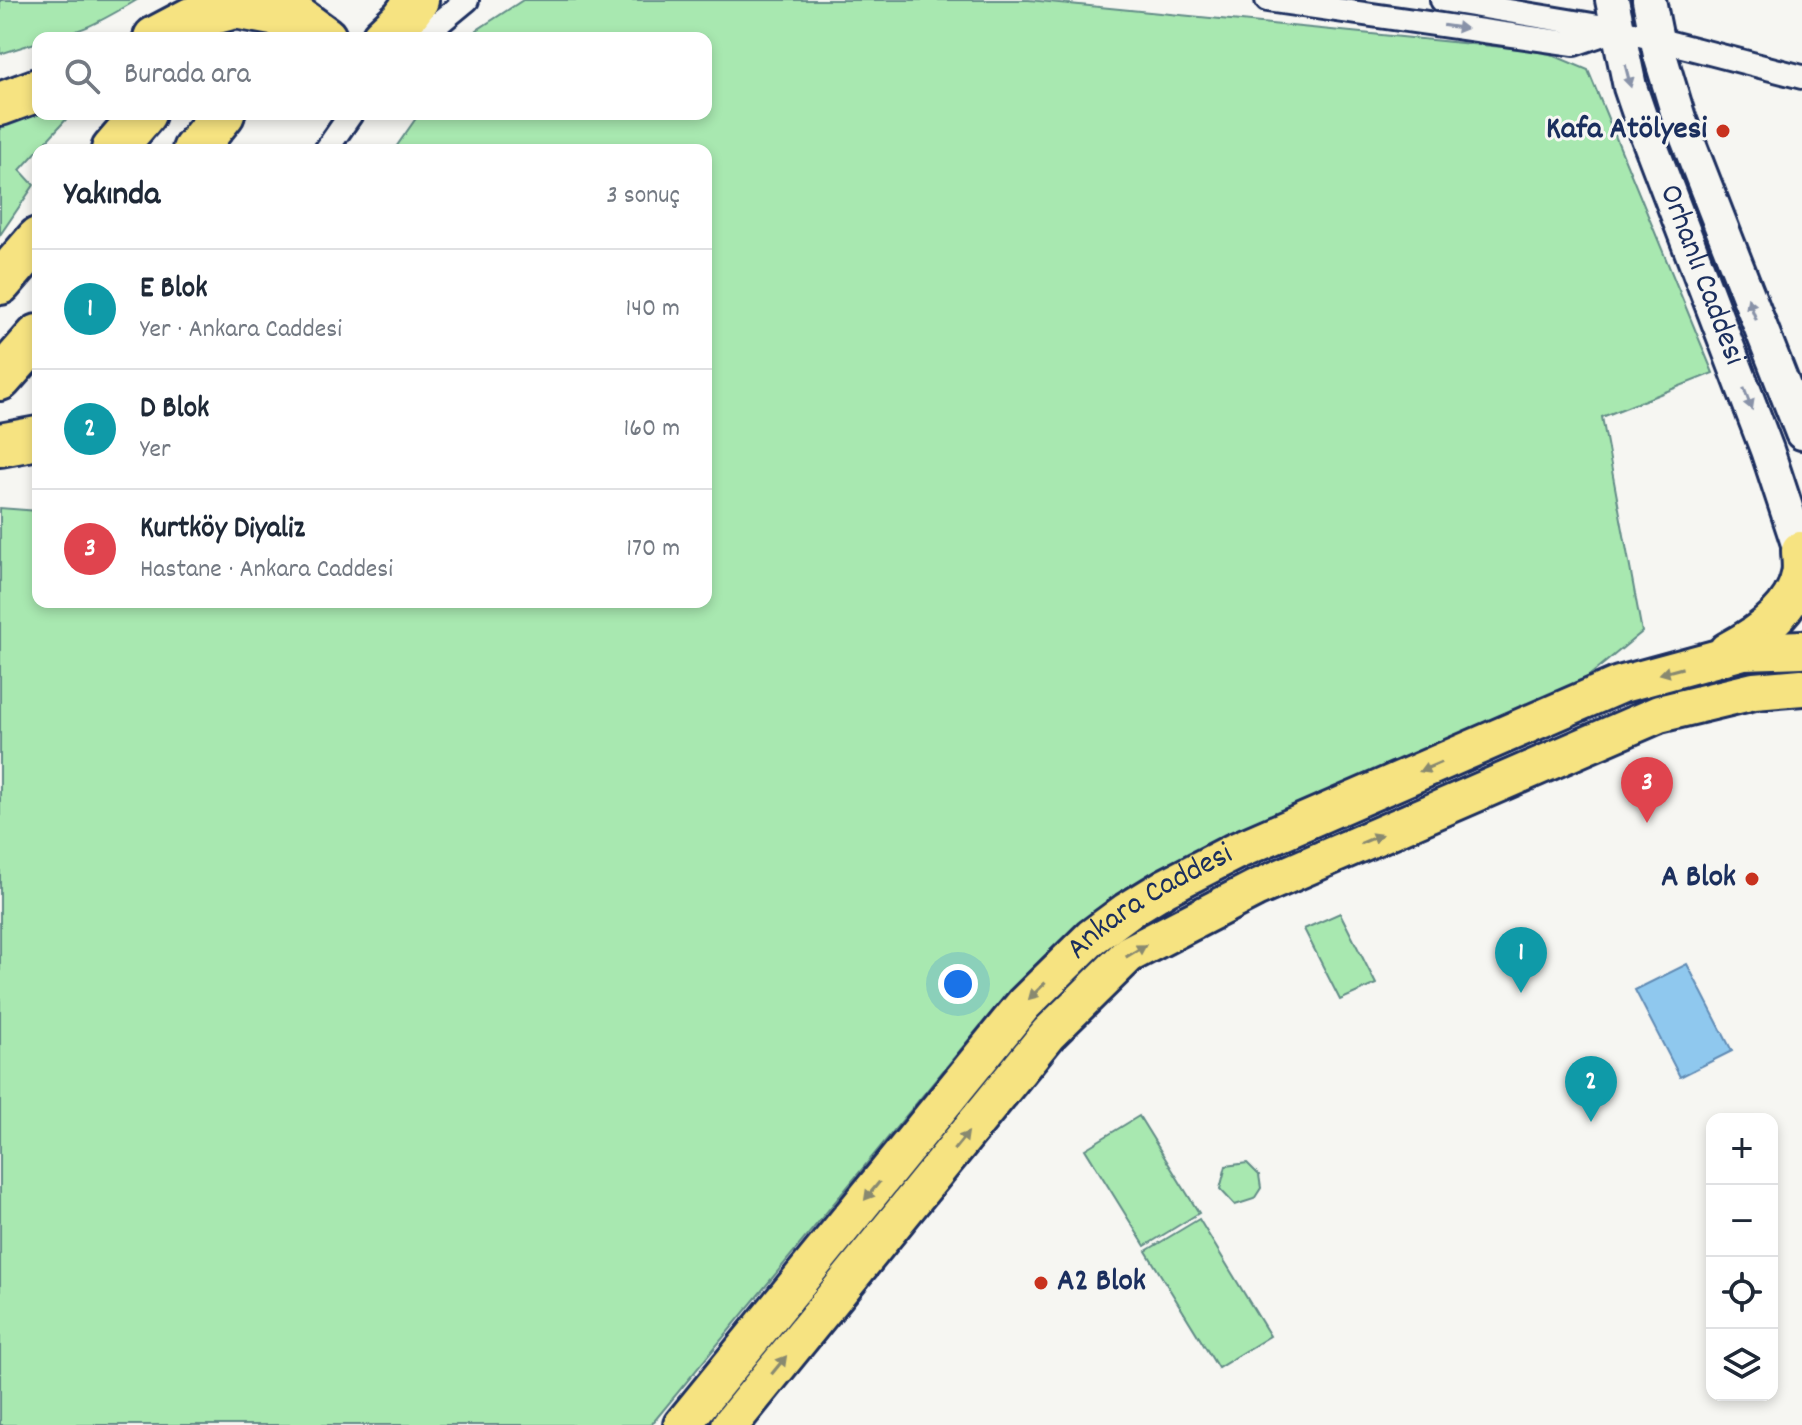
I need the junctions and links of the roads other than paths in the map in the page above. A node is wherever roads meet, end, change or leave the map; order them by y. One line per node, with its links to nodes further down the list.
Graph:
1 (417, 0): 11 (highway)
2 (467, 0): 12 (street)
3 (1267, 0): 7 (street, one-way to 7)
4 (1442, 0): 7 (street)
5 (1649, 0): 13 (street, Orhanlı Caddesi)
6 (237, 3): 8 (highway); 9 (highway); 10 (highway)
7 (1615, 15): 13 (street); 32 (street, Orhanlı Caddesi, one-way to 32)
8 (306, 24)
9 (166, 32)
10 (213, 32)
11 (389, 32)
12 (428, 32)
13 (1657, 42): 14 (street); 27 (street, Orhanlı Caddesi, one-way to 13)
14 (1802, 77)
15 (32, 92): 16 (highway)
16 (0, 104)
17 (139, 120): 20 (highway)
18 (218, 120): 21 (highway)
19 (347, 120): 22 (street)
20 (118, 144)
21 (199, 144)
22 (330, 144)
23 (32, 246): 24 (highway)
24 (0, 283)
25 (32, 343): 26 (highway)
26 (0, 379)
27 (1802, 433)
28 (0, 434): 29 (street)
29 (32, 437)
30 (32, 439): 31 (highway)
31 (0, 445)
32 (1801, 556): 34 (main road)
33 (1802, 649): 34 (main road, Ankara Caddesi)
34 (1713, 659): 36 (main road, Ankara Caddesi, one-way to 36)
35 (1802, 687): 37 (main road, Ankara Caddesi, one-way to 35)
36 (682, 1425)
37 (730, 1425)

